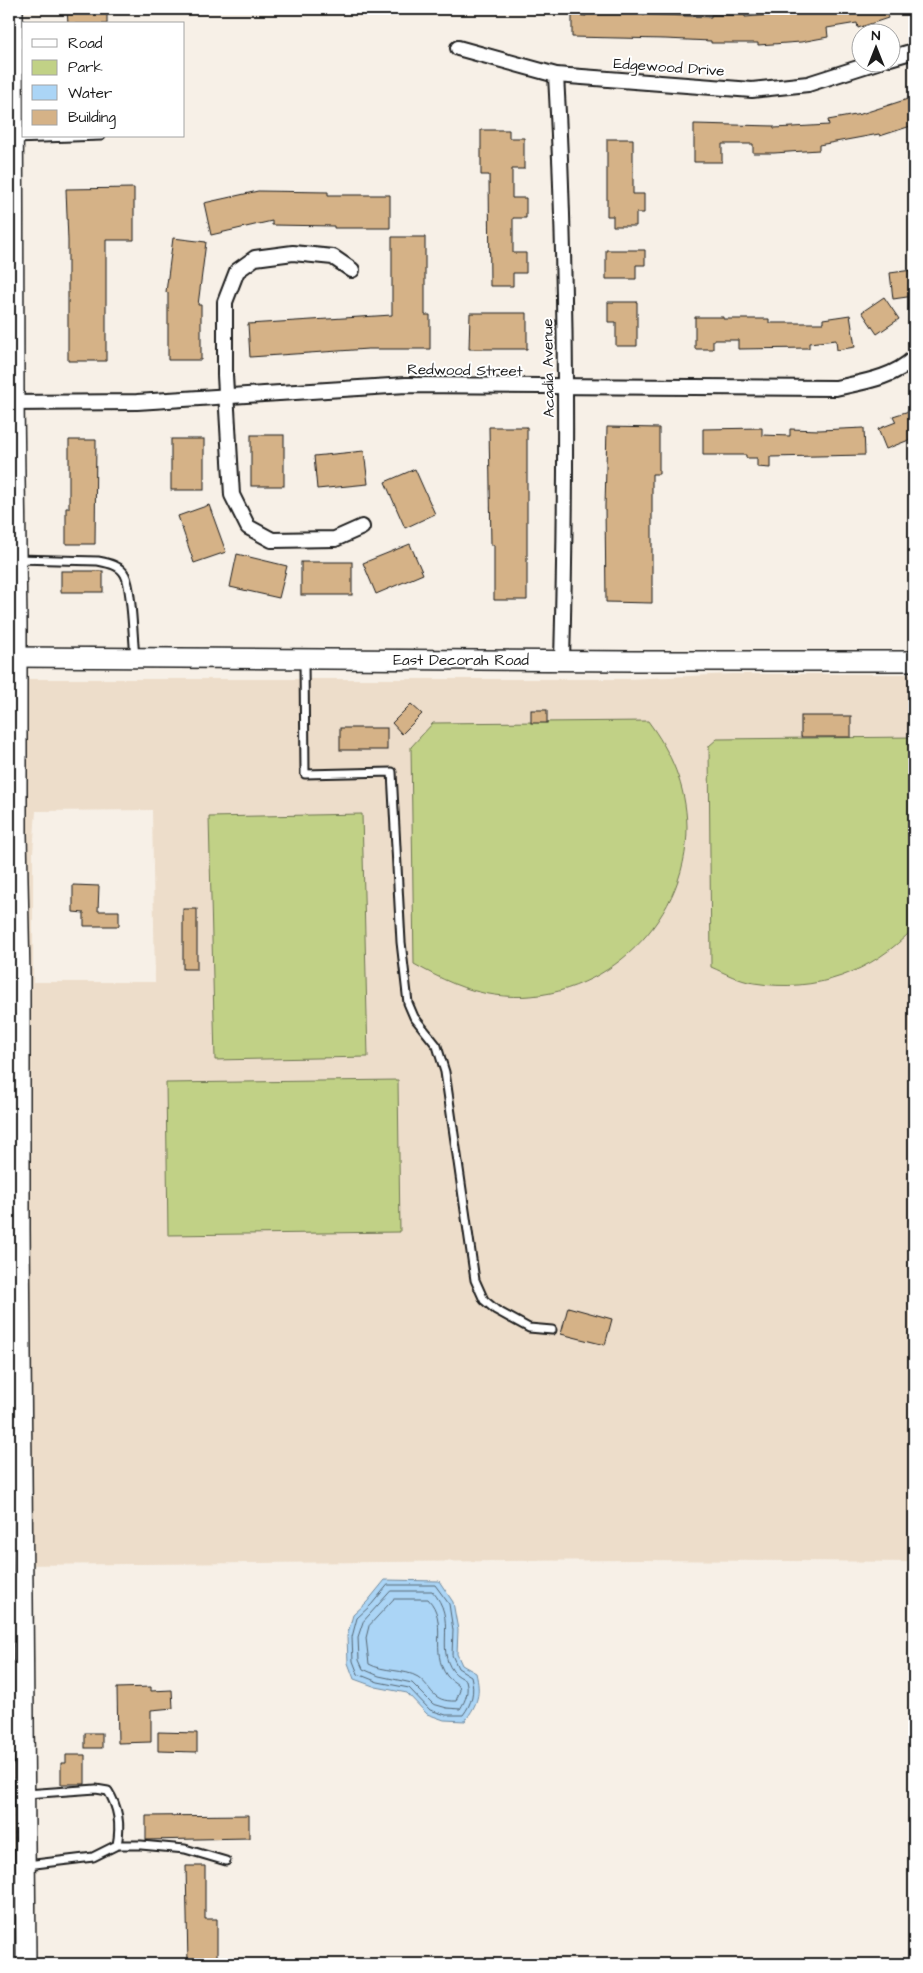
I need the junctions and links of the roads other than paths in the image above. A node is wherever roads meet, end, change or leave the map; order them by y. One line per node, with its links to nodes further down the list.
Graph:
1 (13, 9): 4 (street)
2 (458, 48): 7 (street, Edgewood Drive)
3 (914, 51): 5 (street)
4 (11, 55): 9 (street)
5 (900, 55)
6 (850, 71): 7 (street, Edgewood Drive)
7 (556, 75): 12 (street, Acadia Avenue)
8 (43, 138): 9 (lane)
9 (14, 139): 14 (street)
10 (352, 270): 13 (street)
11 (914, 358): 12 (street, Redwood Street)
12 (565, 388): 13 (street, Redwood Street); 20 (street, Acadia Avenue)
13 (227, 396): 14 (street, Redwood Street); 15 (street)
14 (11, 403): 16 (street)
15 (362, 527)
16 (16, 559): 17 (street); 18 (lane)
17 (13, 657): 18 (street, East Decorah Road); 22 (street)
18 (135, 658): 19 (street, East Decorah Road)
19 (304, 659): 20 (street, East Decorah Road); 23 (lane)
20 (562, 661): 21 (street, East Decorah Road)
21 (914, 661)
22 (13, 834): 24 (street)
23 (552, 1330)
24 (24, 1795): 25 (lane); 27 (street)
25 (117, 1844): 26 (lane); 27 (lane)
26 (226, 1861)
27 (24, 1865): 28 (street)
28 (26, 1964)

